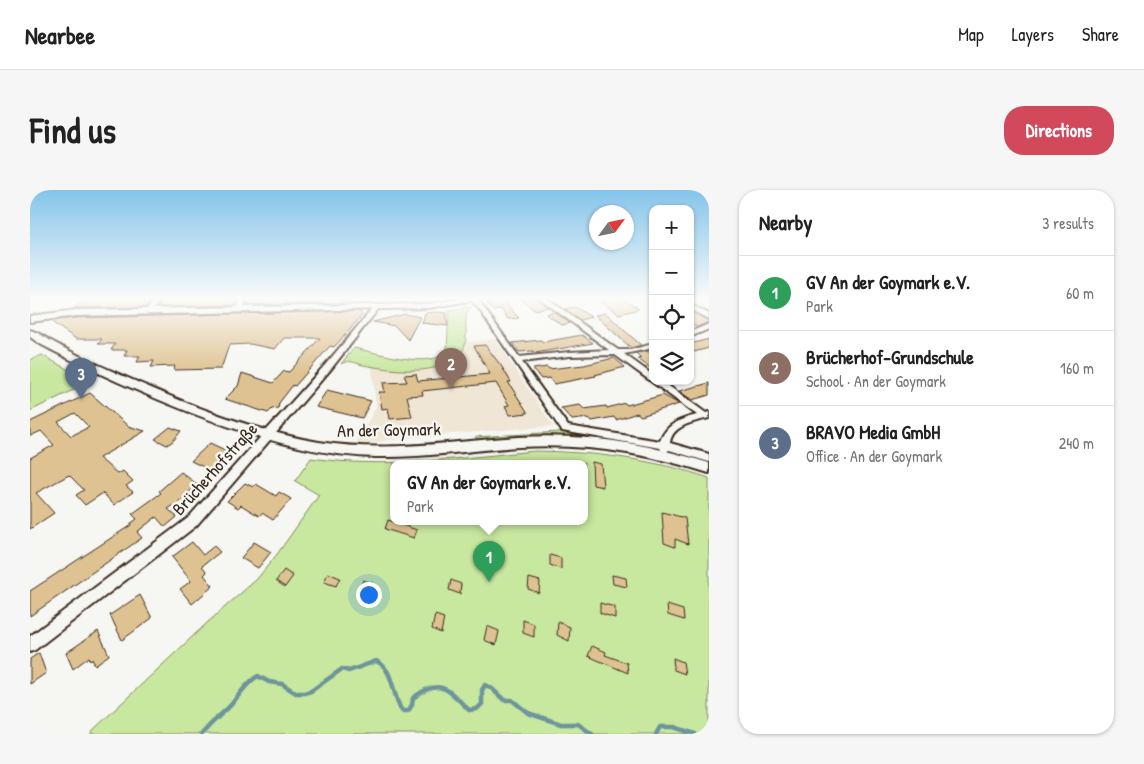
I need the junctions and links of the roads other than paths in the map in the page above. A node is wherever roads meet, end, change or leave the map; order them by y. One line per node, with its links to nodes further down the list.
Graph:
1 (38, 323): 7 (street)
2 (363, 323): 14 (street, Brücherhofstraße)
3 (491, 323): 10 (street)
4 (577, 323): 9 (street)
5 (709, 326): 6 (street)
6 (694, 333)
7 (31, 334): 14 (main road, An der Goymark)
8 (649, 347): 9 (street)
9 (616, 352): 10 (street); 11 (street)
10 (516, 360): 15 (street)
11 (649, 376)
12 (662, 385): 13 (street)
13 (707, 416): 15 (street)
14 (268, 436): 15 (main road, An der Goymark); 18 (street, Brücherhofstraße)
15 (665, 450): 16 (street, An der Goymark); 17 (main road, An der Goymark)
16 (709, 458)
17 (709, 468)
18 (30, 645)

